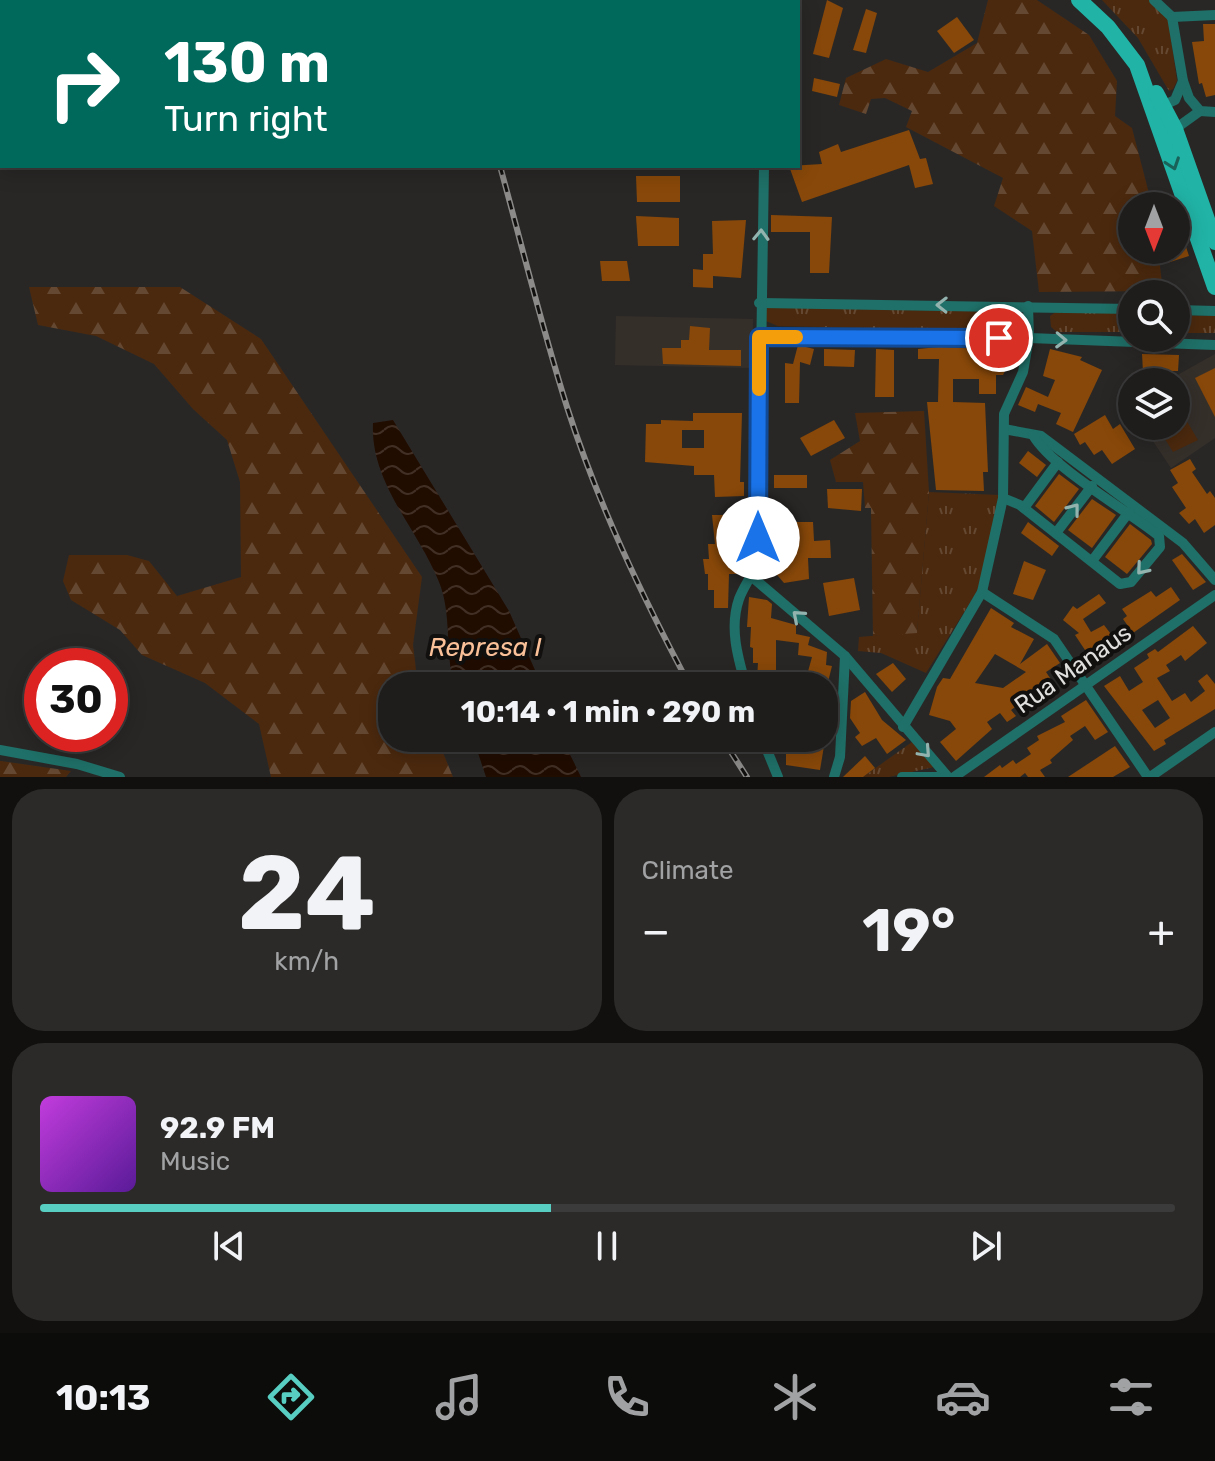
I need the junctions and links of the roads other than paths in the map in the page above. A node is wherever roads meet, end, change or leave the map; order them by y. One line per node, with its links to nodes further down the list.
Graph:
1 (1079, 0): 5 (main road)
2 (1154, 0): 4 (street)
3 (1215, 15): 4 (street)
4 (1172, 17): 6 (street)
5 (1137, 65): 7 (main road); 14 (main road, one-way to 14)
6 (1183, 81): 7 (street); 8 (street)
7 (1162, 106): 10 (main road)
8 (1200, 111): 9 (street); 10 (street)
9 (1215, 112)
10 (1175, 129): 12 (main road)
11 (764, 168): 15 (street, one-way to 11)
12 (1211, 214): 13 (main road)
13 (1215, 242)
14 (1215, 287)
15 (759, 303): 16 (street, one-way to 15); 20 (street)
16 (1028, 306): 17 (street); 21 (street)
17 (1118, 309)
18 (1190, 310): 19 (street)
19 (1215, 311)
20 (759, 337): 21 (street); 32 (street)
21 (1029, 338): 22 (street, one-way to 22); 23 (street)
22 (1215, 345)
23 (1004, 429): 24 (street); 27 (street)
24 (1033, 435): 25 (street); 33 (street)
25 (1058, 462): 26 (street); 28 (street)
26 (1092, 486): 29 (street); 30 (street, one-way to 26)
27 (1003, 498): 28 (street); 34 (street)
28 (1024, 508): 30 (street)
29 (1129, 512): 31 (street); 31 (street, one-way to 31)
30 (1056, 533): 31 (street)
31 (1092, 561)
32 (751, 576): 36 (street, one-way to 32); 37 (street)
33 (1215, 580)
34 (982, 592): 38 (street); 39 (street)
35 (1215, 595): 38 (street, Rua Manaus)
36 (845, 656): 39 (street); 45 (street)
37 (742, 672)
38 (1085, 685): 49 (street, Rua Manaus); 50 (street)
39 (903, 727): 48 (street, one-way to 48)
40 (1215, 732): 50 (street)
41 (0, 750): 43 (street)
42 (768, 752): 44 (street)
43 (120, 777)
44 (778, 777)
45 (834, 777)
46 (902, 777): 47 (street)
47 (938, 777)
48 (948, 777)
49 (954, 777)
50 (1149, 777)

